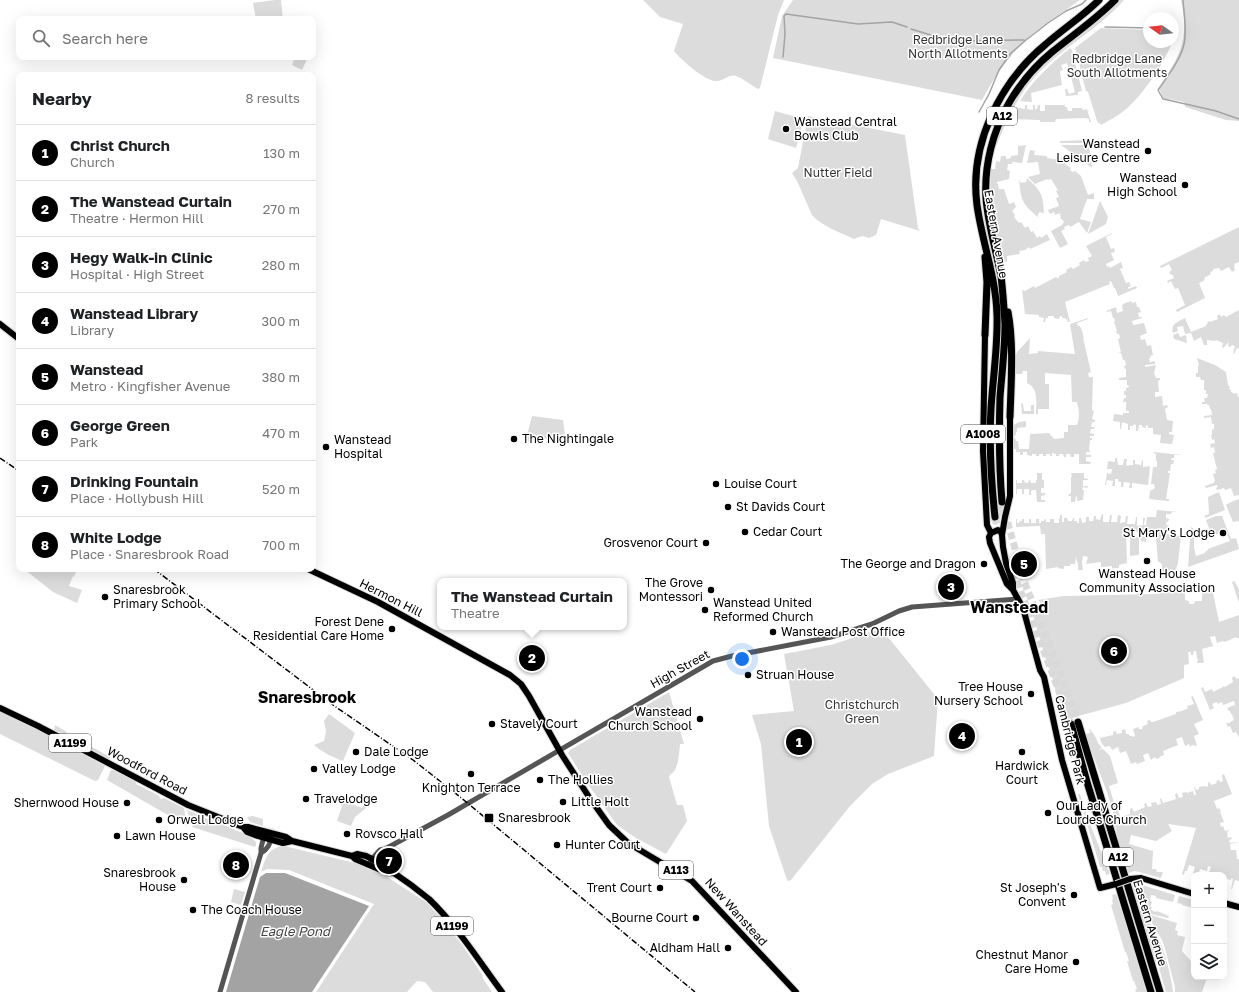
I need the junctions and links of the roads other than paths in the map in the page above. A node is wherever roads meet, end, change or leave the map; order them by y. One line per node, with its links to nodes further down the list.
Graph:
1 (1099, 0): 3 (highway, Eastern Avenue / A12)
2 (1115, 0): 4 (highway, Eastern Avenue / A12)
3 (981, 225): 6 (highway, A12); 10 (highway, Eastern Avenue / A12)
4 (1001, 276): 8 (highway, A12); 9 (highway, Eastern Avenue / A12)
5 (0, 324): 7 (main road)
6 (985, 335): 11 (main road, A1008)
7 (16, 337)
8 (1010, 417): 12 (main road, A1008)
9 (1002, 502)
10 (995, 517)
11 (991, 533): 12 (main road); 14 (main road)
12 (1000, 533): 13 (main road)
13 (1003, 547): 14 (main road); 16 (main road)
14 (992, 548): 16 (main road)
15 (314, 572): 19 (main road, Hermon Hill / A113)
16 (1013, 590): 17 (main road, Cambridge Park)
17 (1018, 599): 19 (street, High Street); 24 (main road, Cambridge Park, bridge)
18 (0, 708): 20 (main road, Woodford Road / A1199)
19 (559, 750): 23 (street, High Street); 29 (main road, New Wanstead / A113)
20 (265, 835): 21 (main road, A1199); 22 (street)
21 (272, 837): 22 (street); 23 (main road, A1199)
22 (261, 853): 27 (street)
23 (373, 863): 28 (main road, A1199)
24 (1191, 893)
25 (1227, 904): 26 (main road)
26 (1239, 907)
27 (220, 992)
28 (502, 992)
29 (796, 992)
30 (1151, 992): 31 (highway, Eastern Avenue / A12)
31 (1160, 992)

